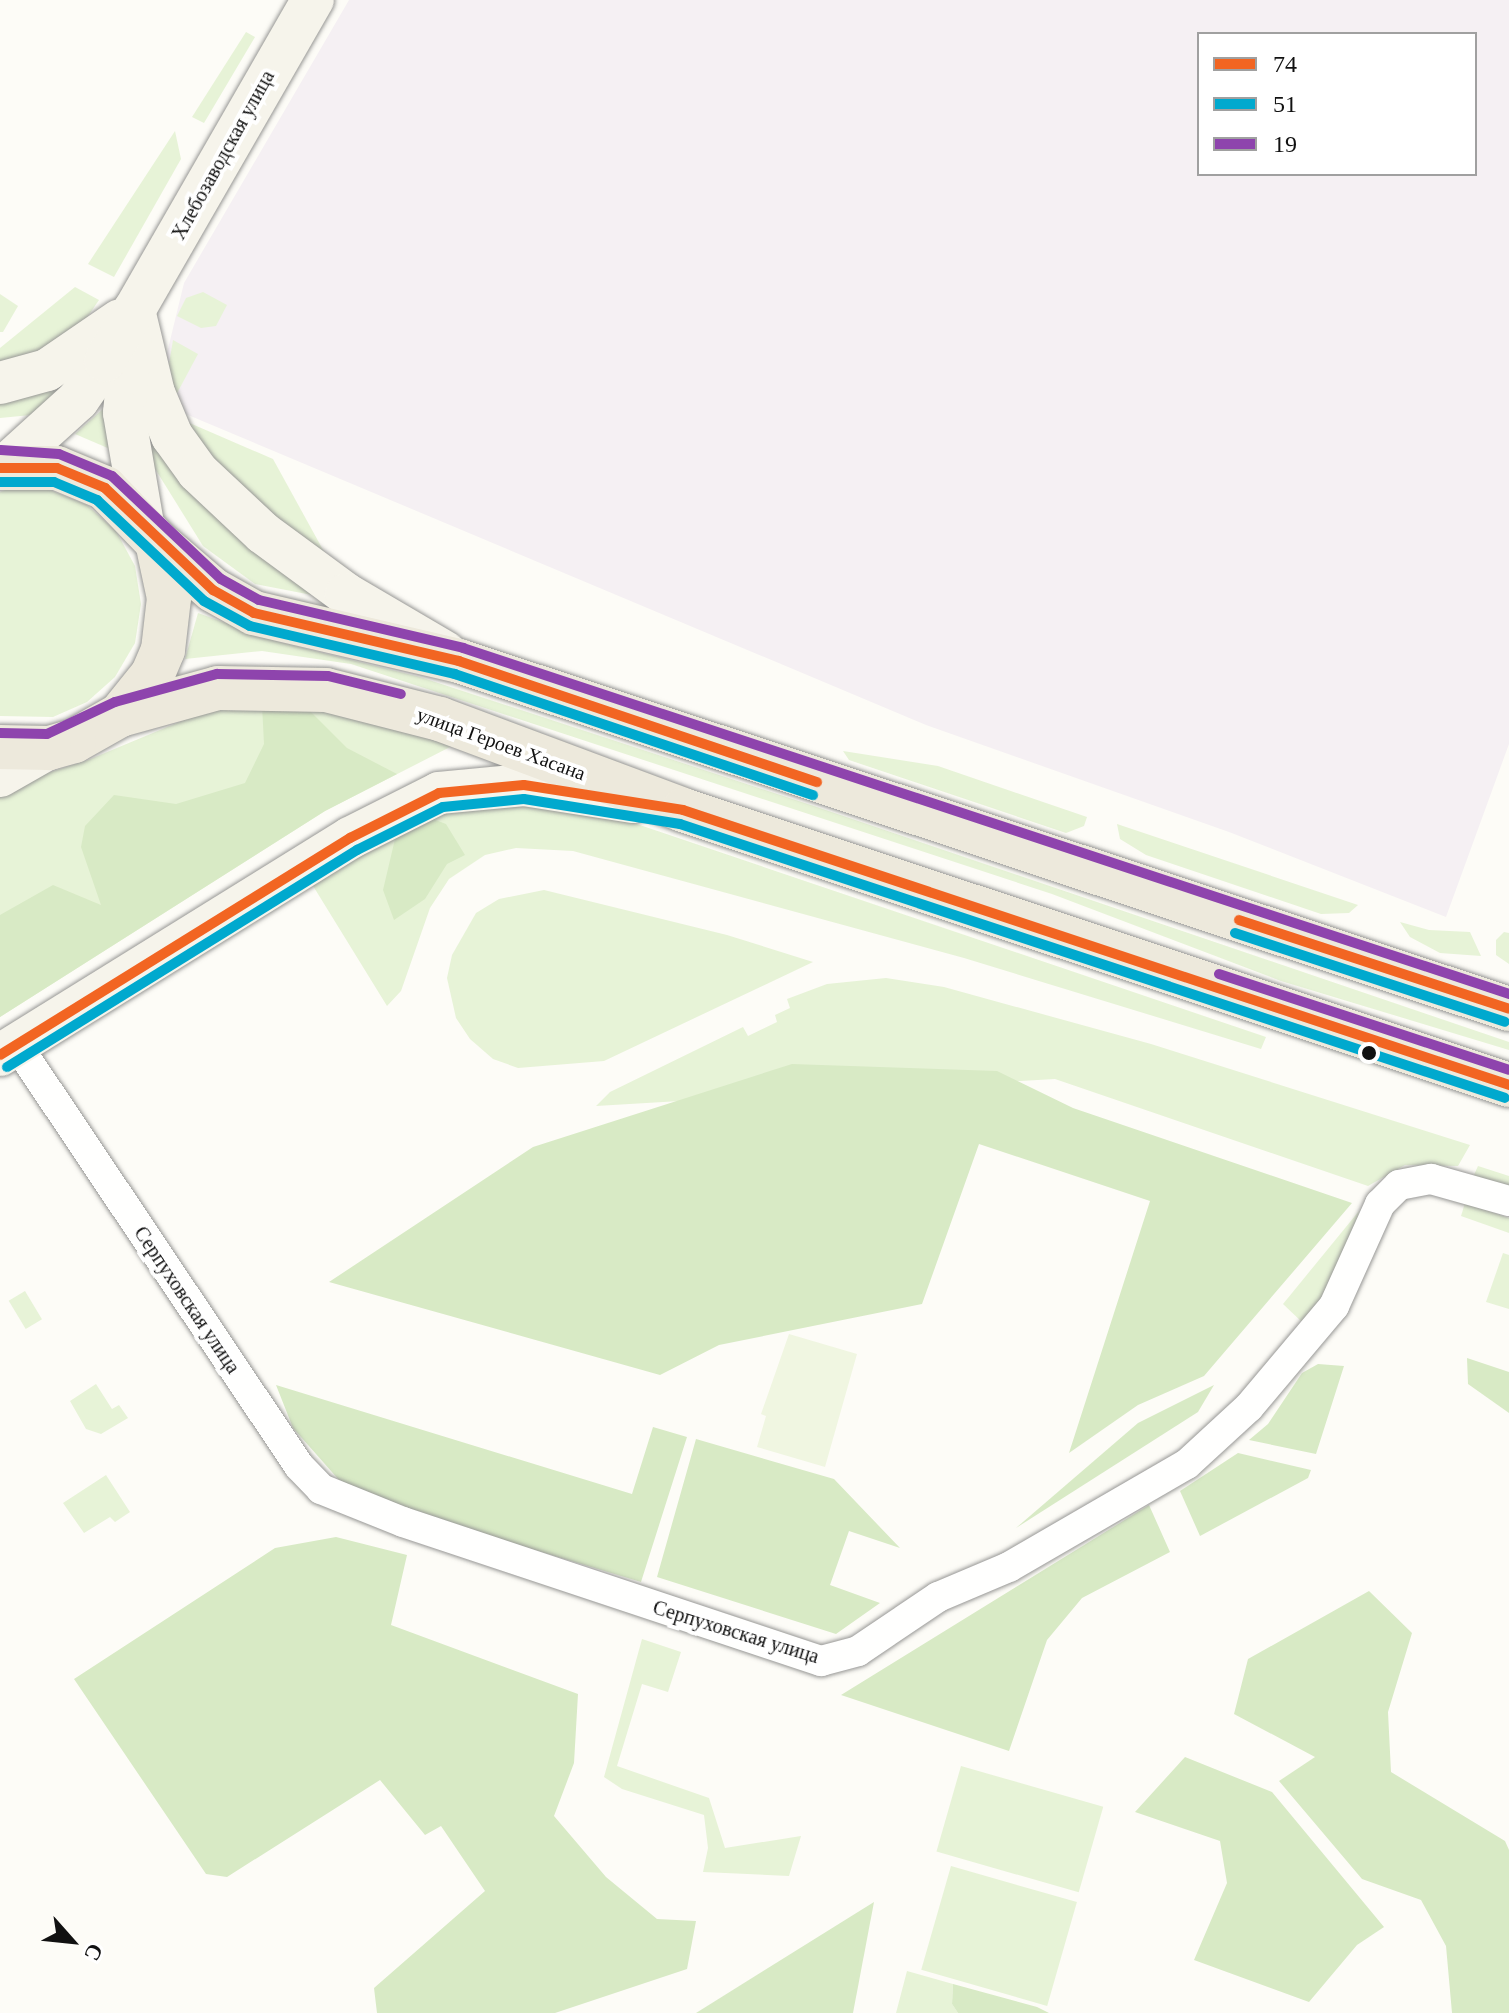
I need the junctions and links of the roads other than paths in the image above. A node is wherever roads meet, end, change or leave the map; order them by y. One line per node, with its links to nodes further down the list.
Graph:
1 (313, 0): 2 (main road, Хлебозаводская улица)
2 (134, 310): 3 (main road); 4 (main road, Хлебозаводская улица); 5 (main road); 6 (main road)
3 (0, 383)
4 (1, 466): 5 (main road)
5 (150, 533): 6 (main road); 7 (main road)
6 (459, 661): 12 (main road)
7 (120, 715): 9 (main road); 11 (main road, улица Героев Хасана)
8 (0, 747): 9 (main road)
9 (49, 748): 10 (main road)
10 (0, 776)
11 (683, 810): 13 (main road); 14 (main road, улица Героев Хасана)
12 (1509, 1009)
13 (8, 1050): 15 (street, Серпуховская улица)
14 (1509, 1085)
15 (1509, 1201)

